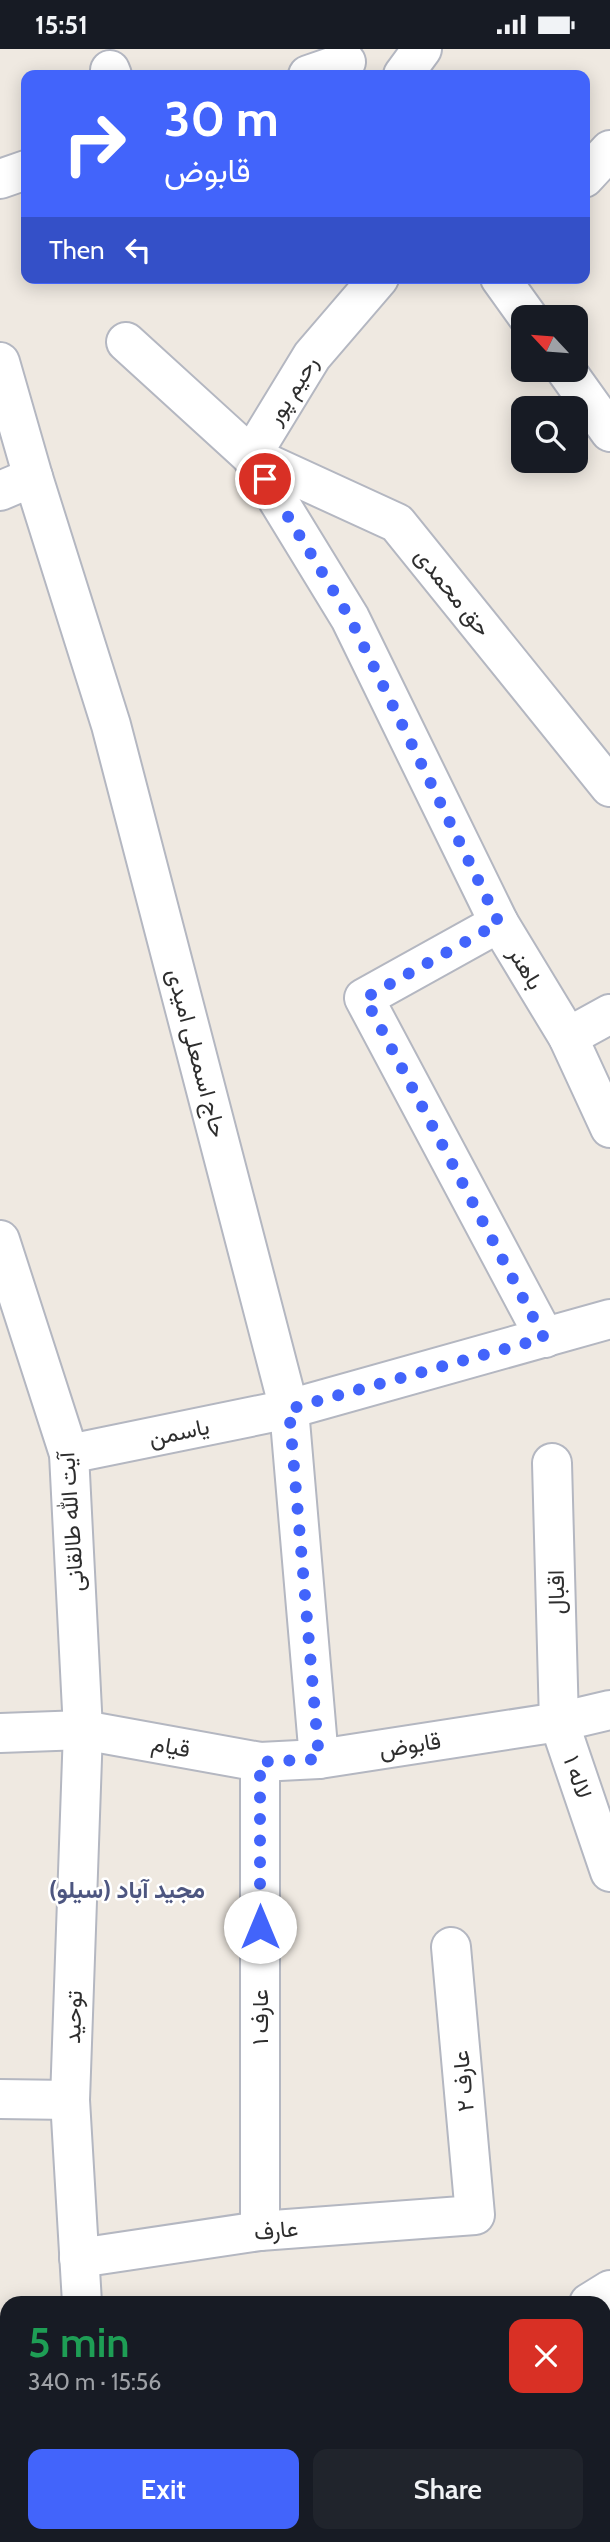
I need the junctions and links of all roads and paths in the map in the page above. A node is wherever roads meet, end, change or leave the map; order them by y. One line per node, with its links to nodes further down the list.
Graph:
1 (422, 49): 4 (street)
2 (346, 62): 3 (street)
3 (323, 70)
4 (407, 70)
5 (610, 150): 7 (street)
6 (21, 172): 8 (street)
7 (590, 172)
8 (0, 179)
9 (374, 284): 16 (street, رحیم پور)
10 (504, 284): 11 (street)
11 (519, 305)
12 (126, 342): 16 (street)
13 (0, 362): 17 (street, حاج اسمعلی امیدی)
14 (574, 382): 15 (street)
15 (610, 432)
16 (251, 456): 18 (street, حق محمدی); 19 (street, باهنر)
17 (17, 484): 26 (street, حاج اسمعلی امیدی)
18 (610, 787)
19 (499, 923): 21 (street, باهنر); 25 (street)
20 (610, 1014): 21 (street)
21 (568, 1037): 22 (street, باهنر)
22 (610, 1128)
23 (0, 1240): 27 (street, آیت الله طالقانی)
24 (610, 1319): 25 (street)
25 (544, 1338): 26 (street)
26 (289, 1409): 27 (street, یاسمن); 33 (street, حاج اسمعلی امیدی)
27 (69, 1454): 31 (street, آیت الله طالقانی)
28 (552, 1463): 30 (street, اقبال)
29 (610, 1710): 30 (street)
30 (559, 1722): 33 (street, قابوض); 35 (street, لاله ۱)
31 (83, 1730): 32 (street, قیام); 34 (street, قیام); 38 (street, توحید)
32 (0, 1733)
33 (319, 1759): 34 (street, قابوض)
34 (260, 1762): 40 (street, عارف ۱)
35 (610, 1872)
36 (451, 1947): 39 (street, عارف ۲)
37 (0, 2099): 38 (street)
38 (70, 2100): 41 (street, توحید)
39 (475, 2215): 40 (street, عارف)
40 (260, 2231): 41 (street, عارف)
41 (79, 2258): 42 (street, توحید)
42 (82, 2296)

